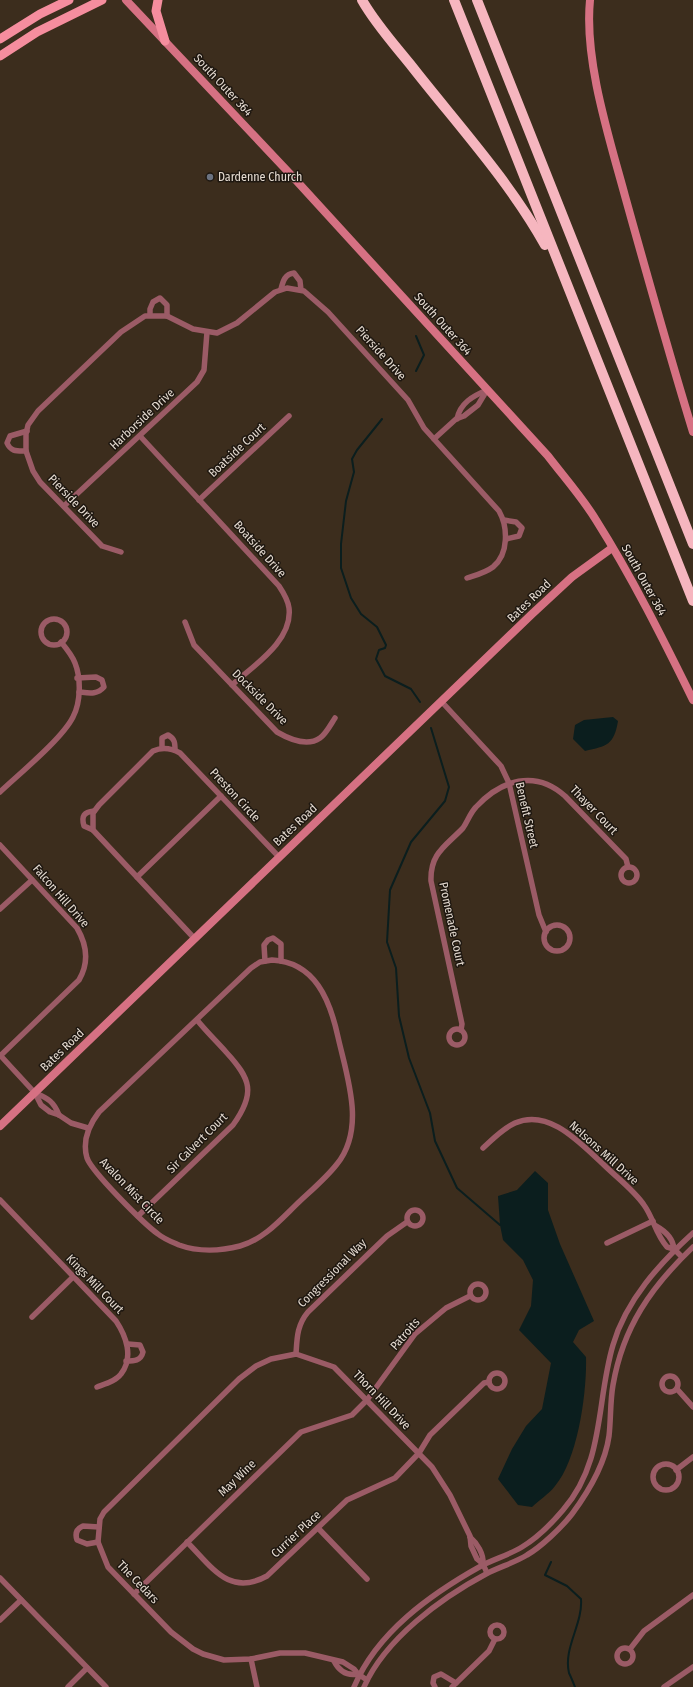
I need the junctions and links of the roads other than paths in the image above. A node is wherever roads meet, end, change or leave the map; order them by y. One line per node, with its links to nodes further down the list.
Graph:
1 (69, 0): 9 (main road)
2 (102, 0): 11 (main road)
3 (126, 0): 10 (street, South Outer 364)
4 (158, 0): 10 (main road)
5 (362, 0): 12 (highway)
6 (454, 0): 12 (highway)
7 (477, 0): 30 (highway)
8 (590, 0): 22 (street)
9 (0, 39)
10 (165, 41): 18 (street, South Outer 364)
11 (0, 56)
12 (566, 283): 34 (highway)
13 (281, 289): 14 (street); 14 (street); 17 (street)
14 (301, 290): 24 (street, Pierside Drive)
15 (150, 315): 16 (street); 16 (street); 21 (street, Pierside Drive)
16 (167, 316): 17 (street)
17 (207, 332): 23 (street, Harborside Drive)
18 (487, 390): 20 (street); 20 (street); 31 (street, South Outer 364)
19 (289, 416): 26 (street, Boatside Court)
20 (457, 419): 24 (street)
21 (27, 431): 25 (street, Pierside Drive); 25 (street)
22 (693, 432)
23 (140, 436): 26 (street, Boatside Drive); 27 (street, Harborside Drive)
24 (434, 439): 28 (street, Pierside Drive)
25 (26, 451): 27 (street, Pierside Drive)
26 (199, 500): 38 (street, Boatside Drive)
27 (64, 506): 32 (street, Pierside Drive)
28 (504, 520): 29 (street, Pierside Drive); 29 (street)
29 (506, 539): 33 (street, Pierside Drive)
30 (693, 544)
31 (612, 548): 40 (street, South Outer 364); 41 (street, Bates Road)
32 (121, 552)
33 (467, 578)
34 (693, 601)
35 (185, 622): 38 (street, Dockside Drive)
36 (62, 642): 36 (street); 37 (street)
37 (77, 678): 39 (street); 39 (street)
38 (232, 685): 42 (street, Dockside Drive)
39 (79, 692): 46 (street)
40 (693, 700)
41 (441, 701): 45 (street, Benefit Street); 51 (street, Bates Road)
42 (335, 718)
43 (162, 748): 44 (street); 44 (street, Preston Circle); 48 (street, Preston Circle)
44 (175, 750): 47 (street, Preston Circle)
45 (509, 782): 52 (street, Thayer Court); 56 (street, Benefit Street); 61 (street, Promenade Court)
46 (0, 792)
47 (221, 796): 51 (street, Preston Circle); 53 (street)
48 (94, 811): 49 (street); 49 (street, Preston Circle)
49 (93, 830): 53 (street, Preston Circle)
50 (0, 846): 54 (street, Falcon Hill Drive)
51 (279, 857): 57 (street, Bates Road)
52 (628, 867)
53 (137, 877): 57 (street, Preston Circle)
54 (32, 880): 55 (street); 62 (street, Falcon Hill Drive)
55 (0, 909)
56 (546, 932): 56 (street, Benefit Street)
57 (194, 938): 63 (street, Bates Road)
58 (265, 961): 59 (street, Avalon Mist Circle); 59 (street); 60 (street, Avalon Mist Circle)
59 (281, 961): 69 (street, Avalon Mist Circle)
60 (197, 1020): 66 (street, Avalon Mist Circle); 69 (street, Sir Calvert Court)
61 (461, 1030)
62 (0, 1055): 63 (street)
63 (35, 1093): 64 (street); 64 (street); 65 (street, Bates Road)
64 (59, 1115): 66 (street)
65 (0, 1126)
66 (88, 1128): 69 (street, Avalon Mist Circle)
67 (483, 1148): 71 (street, Nelsons Mill Drive)
68 (0, 1201): 77 (street, Kings Mill Court)
69 (138, 1216)
70 (408, 1222): 81 (street, Congressional Way)
71 (654, 1224): 73 (street); 75 (street, Nelsons Mill Drive)
72 (693, 1233): 75 (street)
73 (607, 1243)
74 (693, 1247): 76 (street)
75 (674, 1249): 76 (street, Nelsons Mill Drive); 95 (street)
76 (682, 1257): 96 (street)
77 (73, 1277): 79 (street); 80 (street, Kings Mill Court)
78 (470, 1296): 86 (street, Patroits)
79 (32, 1318)
80 (128, 1344): 82 (street); 82 (street)
81 (296, 1354): 86 (street, Thorn Hill Drive); 91 (street, The Cedars)
82 (126, 1361): 84 (street)
83 (489, 1382): 88 (street, Currier Place)
84 (97, 1387)
85 (677, 1389): 87 (street)
86 (367, 1400): 88 (street, Thorn Hill Drive); 94 (street, May Wine)
87 (693, 1407)
88 (419, 1454): 92 (street, Currier Place); 95 (street, Thorn Hill Drive)
89 (693, 1457): 90 (street)
90 (676, 1470): 90 (street)
91 (99, 1527): 93 (street, The Cedars); 93 (street)
92 (318, 1528): 94 (street, Currier Place); 98 (street)
93 (98, 1542): 99 (street, The Cedars)
94 (187, 1542): 99 (street, May Wine)
95 (483, 1564): 96 (street, Thorn Hill Drive); 108 (street)
96 (487, 1574): 109 (street)
97 (0, 1578): 101 (street)
98 (367, 1579)
99 (134, 1594): 105 (street, The Cedars)
100 (693, 1595): 104 (street)
101 (21, 1600): 102 (street); 107 (street)
102 (0, 1620)
103 (495, 1639): 110 (street)
104 (630, 1649)
105 (251, 1659): 108 (street, The Cedars); 113 (street)
106 (693, 1667): 117 (street)
107 (87, 1668): 111 (street); 112 (street)
108 (358, 1675): 109 (street, The Cedars); 114 (street)
109 (367, 1680): 115 (street)
110 (454, 1685): 116 (street)
111 (68, 1687)
112 (106, 1687)
113 (257, 1687)
114 (354, 1687)
115 (364, 1687)
116 (435, 1687)
117 (664, 1687)

